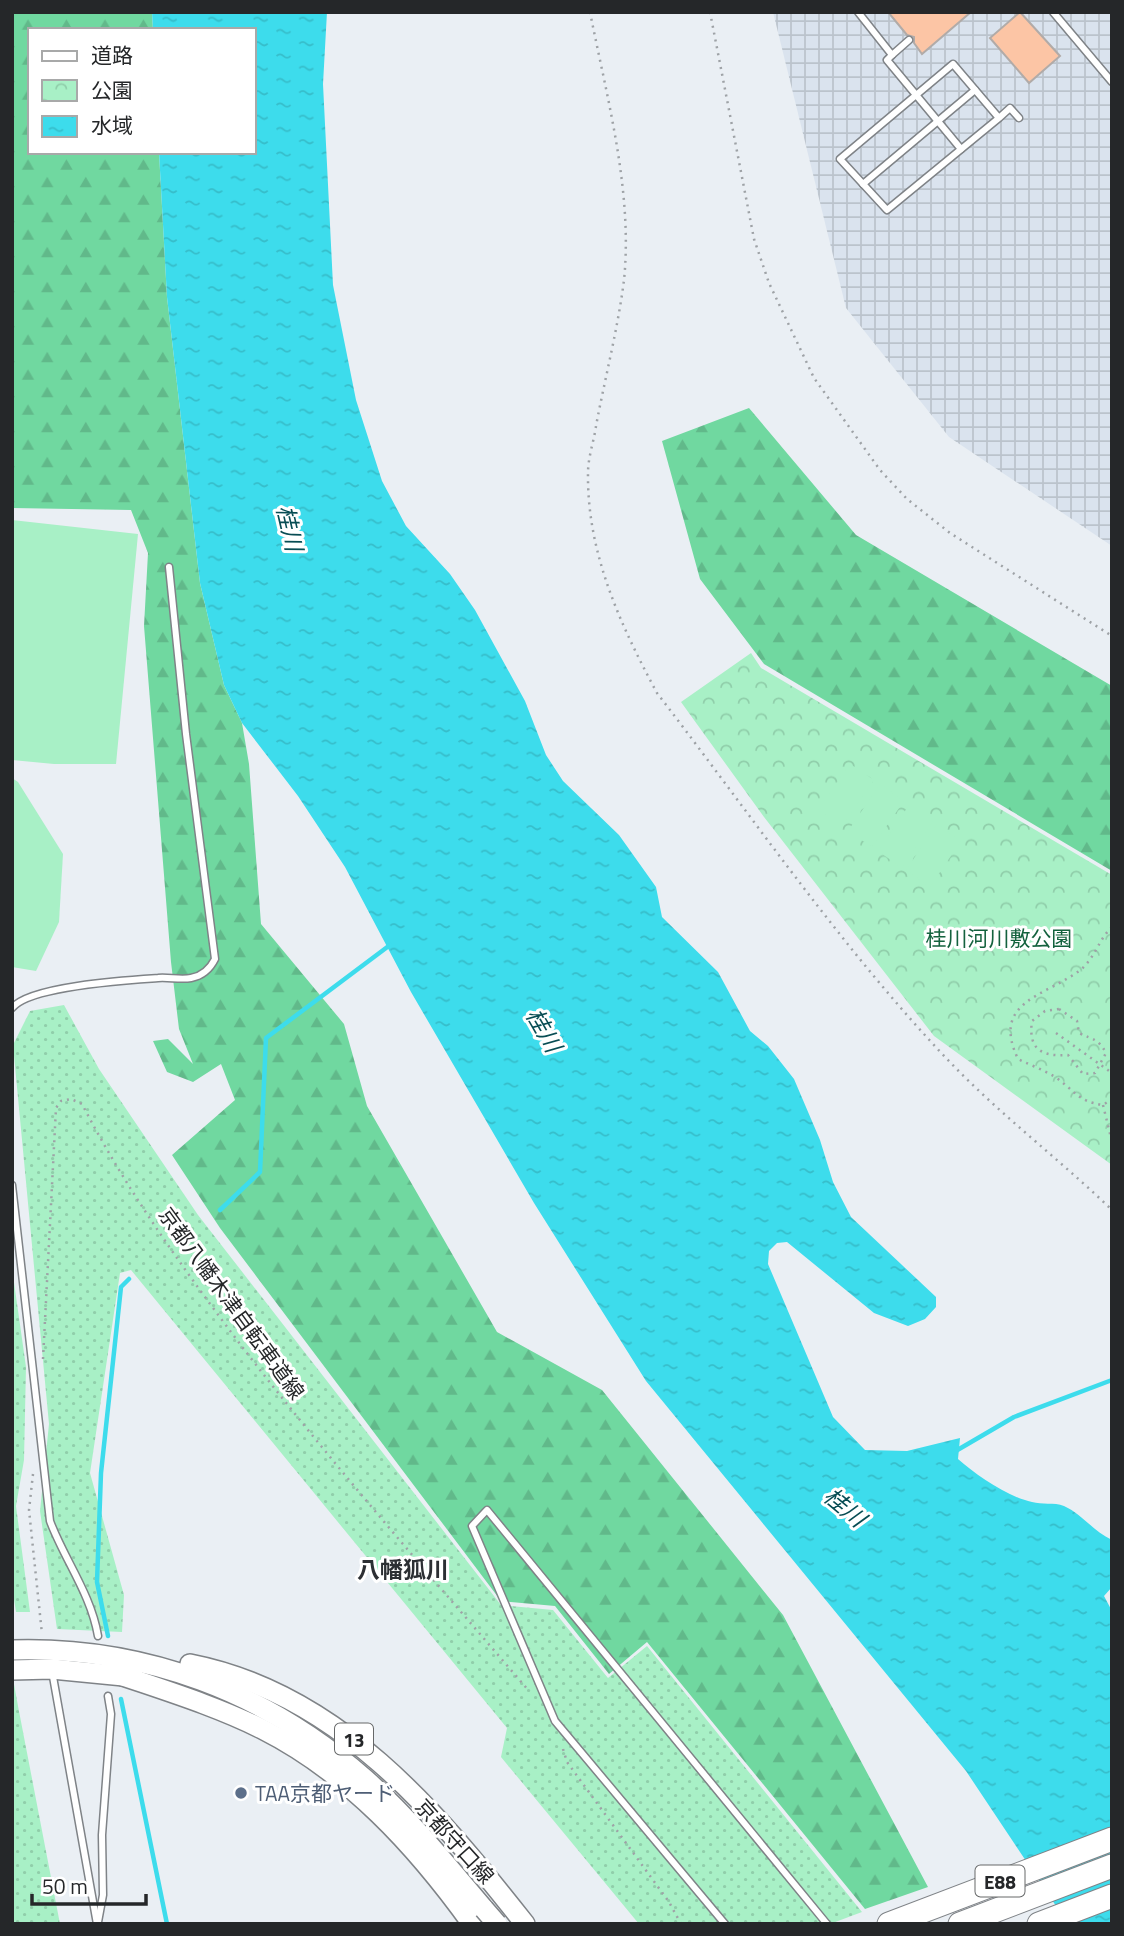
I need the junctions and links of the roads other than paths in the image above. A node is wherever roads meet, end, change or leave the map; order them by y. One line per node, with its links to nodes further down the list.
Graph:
1 (858, 12): 4 (lane)
2 (1053, 12): 5 (lane)
3 (909, 40): 4 (lane)
4 (892, 55): 7 (lane)
5 (1112, 82)
6 (975, 90): 7 (lane); 8 (lane); 10 (lane)
7 (916, 94): 10 (lane); 12 (lane)
8 (999, 118): 9 (lane); 11 (lane)
9 (1019, 118)
10 (937, 122): 11 (lane); 12 (lane)
11 (961, 149): 12 (lane)
12 (863, 184)
13 (169, 567): 14 (lane)
14 (12, 1008)
15 (12, 1185): 16 (lane)
16 (98, 1636)
17 (36, 1654): 18 (main road, 京都守口線 / 13); 19 (main road, 京都守口線 / 13); 20 (main road, 京都守口線 / 13); 27 (lane)
18 (119, 1656): 22 (main road, 京都守口線 / 13); 28 (main road, 13)
19 (12, 1670)
20 (122, 1676): 22 (main road, 京都守口線 / 13); 26 (main road, 13)
21 (108, 1696): 27 (lane)
22 (238, 1697): 26 (main road, 京都守口線 / 13)
23 (1112, 1839): 31 (highway, E88)
24 (1112, 1866): 32 (highway, E88)
25 (1112, 1896): 33 (highway)
26 (484, 1919)
27 (97, 1924)
28 (525, 1924)
29 (725, 1924): 30 (lane)
30 (827, 1924)
31 (889, 1924)
32 (960, 1924)
33 (1039, 1924)

